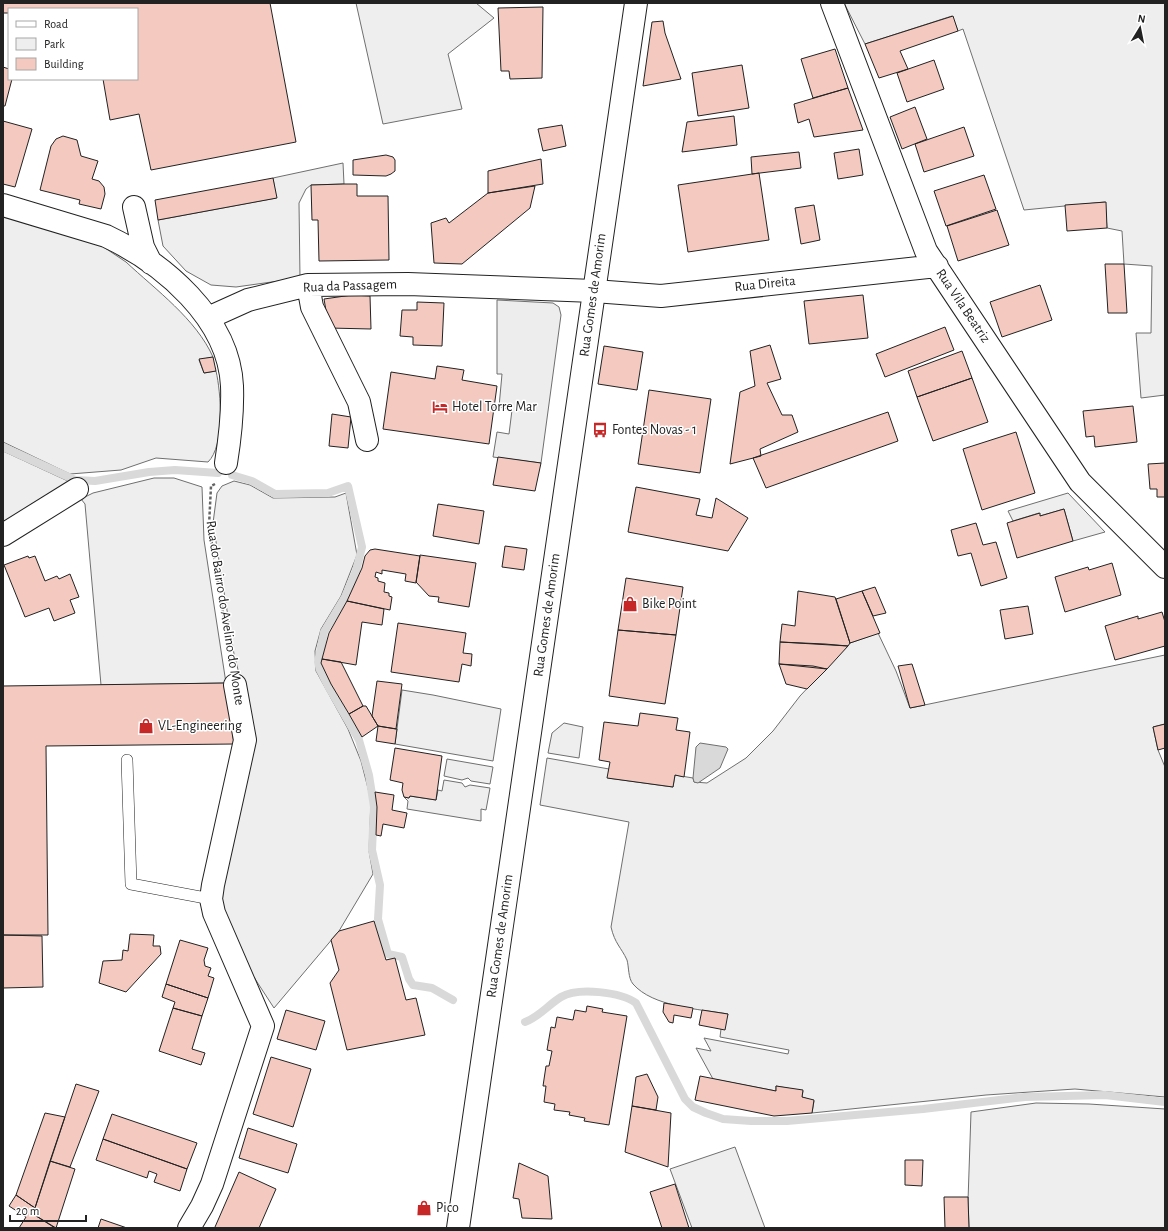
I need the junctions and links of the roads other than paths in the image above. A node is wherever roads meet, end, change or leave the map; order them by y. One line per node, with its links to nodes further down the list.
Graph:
1 (636, 3): 8 (street, Rua Gomes de Amorim)
2 (832, 3): 6 (street, Rua Vila Beatriz)
3 (3, 205): 5 (street)
4 (134, 207): 5 (street)
5 (151, 263): 9 (street)
6 (937, 266): 8 (street, Rua Direita); 14 (street, Rua Vila Beatriz)
7 (308, 286): 8 (street, Rua da Passagem); 9 (street, Rua da Passagem); 10 (street)
8 (594, 291): 19 (street, Rua Gomes de Amorim)
9 (208, 318): 11 (street)
10 (367, 440)
11 (224, 472)
12 (77, 489): 13 (street)
13 (3, 535)
14 (1165, 567)
15 (235, 685): 17 (street, Rua do Bairro do Avelino do Monte)
16 (127, 760): 17 (lane)
17 (211, 899): 18 (street, Rua do Bairro do Avelino do Monte)
18 (189, 1228)
19 (458, 1228)

